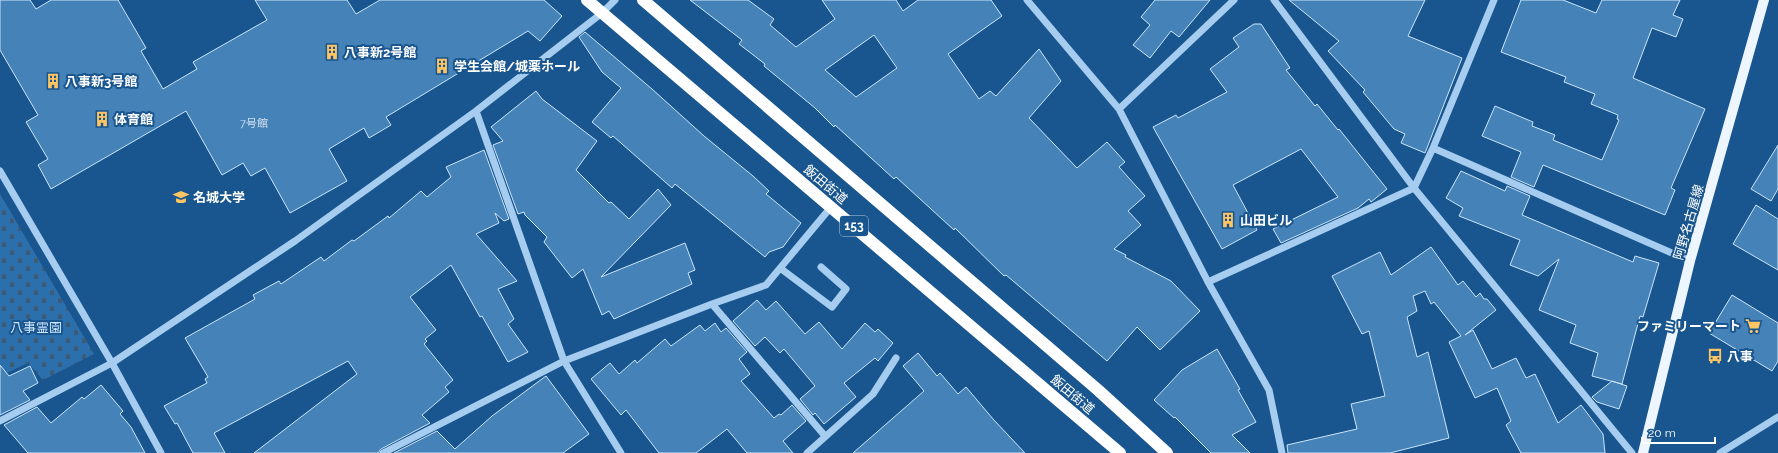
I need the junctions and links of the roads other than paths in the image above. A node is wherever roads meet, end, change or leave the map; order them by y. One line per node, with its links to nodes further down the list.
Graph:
1 (587, 0): 9 (highway, 飯田街道 / 153)
2 (615, 0): 9 (street)
3 (643, 0): 32 (highway, 飯田街道 / 153)
4 (1028, 0): 10 (street)
5 (1234, 0): 10 (street)
6 (1274, 0): 14 (street)
7 (1494, 0): 12 (street)
8 (1764, 0): 16 (main road, 阿野名古屋線)
9 (602, 13): 11 (street); 15 (highway, 飯田街道 / 153)
10 (1119, 109): 19 (street)
11 (476, 111): 22 (street); 23 (street)
12 (1433, 148): 14 (street); 16 (street)
13 (0, 171): 23 (street)
14 (1414, 188): 19 (street); 34 (street)
15 (831, 206): 18 (street); 31 (highway, 飯田街道 / 153)
16 (1690, 261): 35 (main road, 阿野名古屋線)
17 (821, 267): 18 (street)
18 (780, 268): 20 (street)
19 (1208, 282): 33 (street)
20 (712, 304): 22 (street); 26 (street)
21 (896, 358): 26 (street)
22 (564, 361): 28 (street); 29 (street)
23 (112, 363): 25 (street); 27 (street)
24 (1778, 417): 36 (street)
25 (0, 421)
26 (825, 436): 30 (street)
27 (161, 453)
28 (383, 453)
29 (621, 453)
30 (807, 453)
31 (1120, 453)
32 (1167, 453)
33 (1282, 453)
34 (1632, 453)
35 (1643, 453)
36 (1720, 453)

